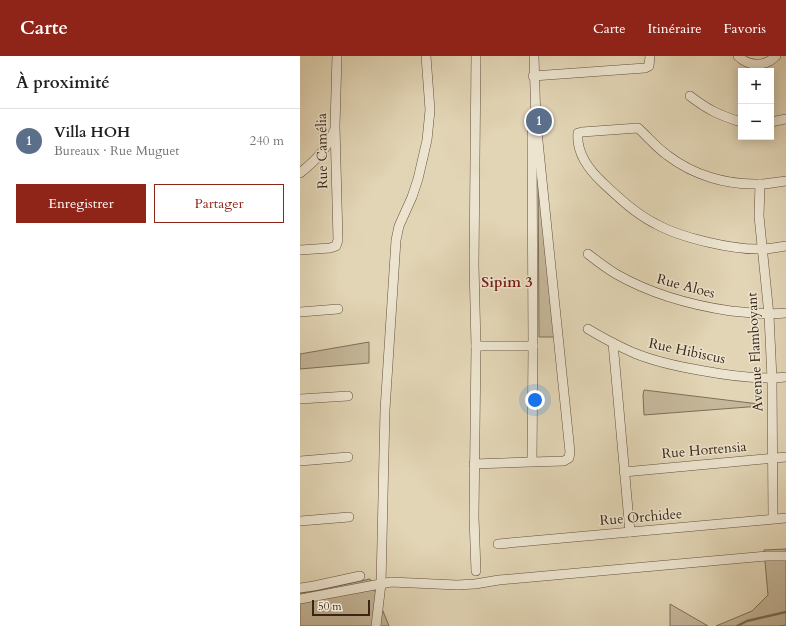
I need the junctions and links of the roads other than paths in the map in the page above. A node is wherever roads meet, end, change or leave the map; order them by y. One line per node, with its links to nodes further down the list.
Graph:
1 (337, 56): 14 (street, Rue Camélia)
2 (426, 56): 50 (street)
3 (476, 56): 28 (street)
4 (534, 56): 8 (street)
5 (650, 56): 8 (street)
6 (738, 56): 7 (street)
7 (776, 56)
8 (534, 76): 13 (street)
9 (690, 96): 11 (street)
10 (786, 119): 12 (street)
11 (738, 121)
12 (774, 121)
13 (536, 122): 29 (street); 38 (street)
14 (335, 126): 15 (street); 20 (street, Rue Camélia)
15 (300, 173)
16 (786, 181): 17 (street)
17 (760, 184): 19 (street, Avenue Flamboyant); 19 (street)
18 (786, 246): 19 (street)
19 (761, 249): 25 (street, Avenue Flamboyant)
20 (300, 250)
21 (588, 254): 25 (street, Rue Aloes)
22 (338, 309): 23 (street)
23 (300, 312)
24 (786, 313): 25 (street, Rue Aloes)
25 (769, 315): 31 (street, Avenue Flamboyant)
26 (588, 329): 27 (street, Rue Hibiscus)
27 (613, 343): 31 (street, Rue Hibiscus); 40 (street)
28 (476, 346): 29 (street); 39 (street)
29 (533, 346): 38 (street)
30 (786, 377): 31 (street, Rue Hibiscus)
31 (772, 379): 36 (street, Avenue Flamboyant)
32 (348, 396): 33 (street)
33 (300, 399)
34 (348, 457): 37 (street)
35 (786, 457): 36 (street, Rue Hortensia)
36 (772, 458): 40 (street, Rue Hortensia); 42 (street, Avenue Flamboyant)
37 (300, 461)
38 (532, 461): 39 (street)
39 (474, 464): 48 (street)
40 (624, 472): 45 (street)
41 (348, 517): 44 (street)
42 (773, 518): 43 (street, Rue Orchidee); 45 (street, Rue Orchidee)
43 (786, 518)
44 (300, 521)
45 (630, 532): 46 (street, Rue Orchidee)
46 (498, 544)
47 (786, 556): 50 (street)
48 (476, 571)
49 (360, 576): 51 (street)
50 (381, 584): 52 (street); 53 (street)
51 (300, 588)
52 (300, 599)
53 (376, 626)

